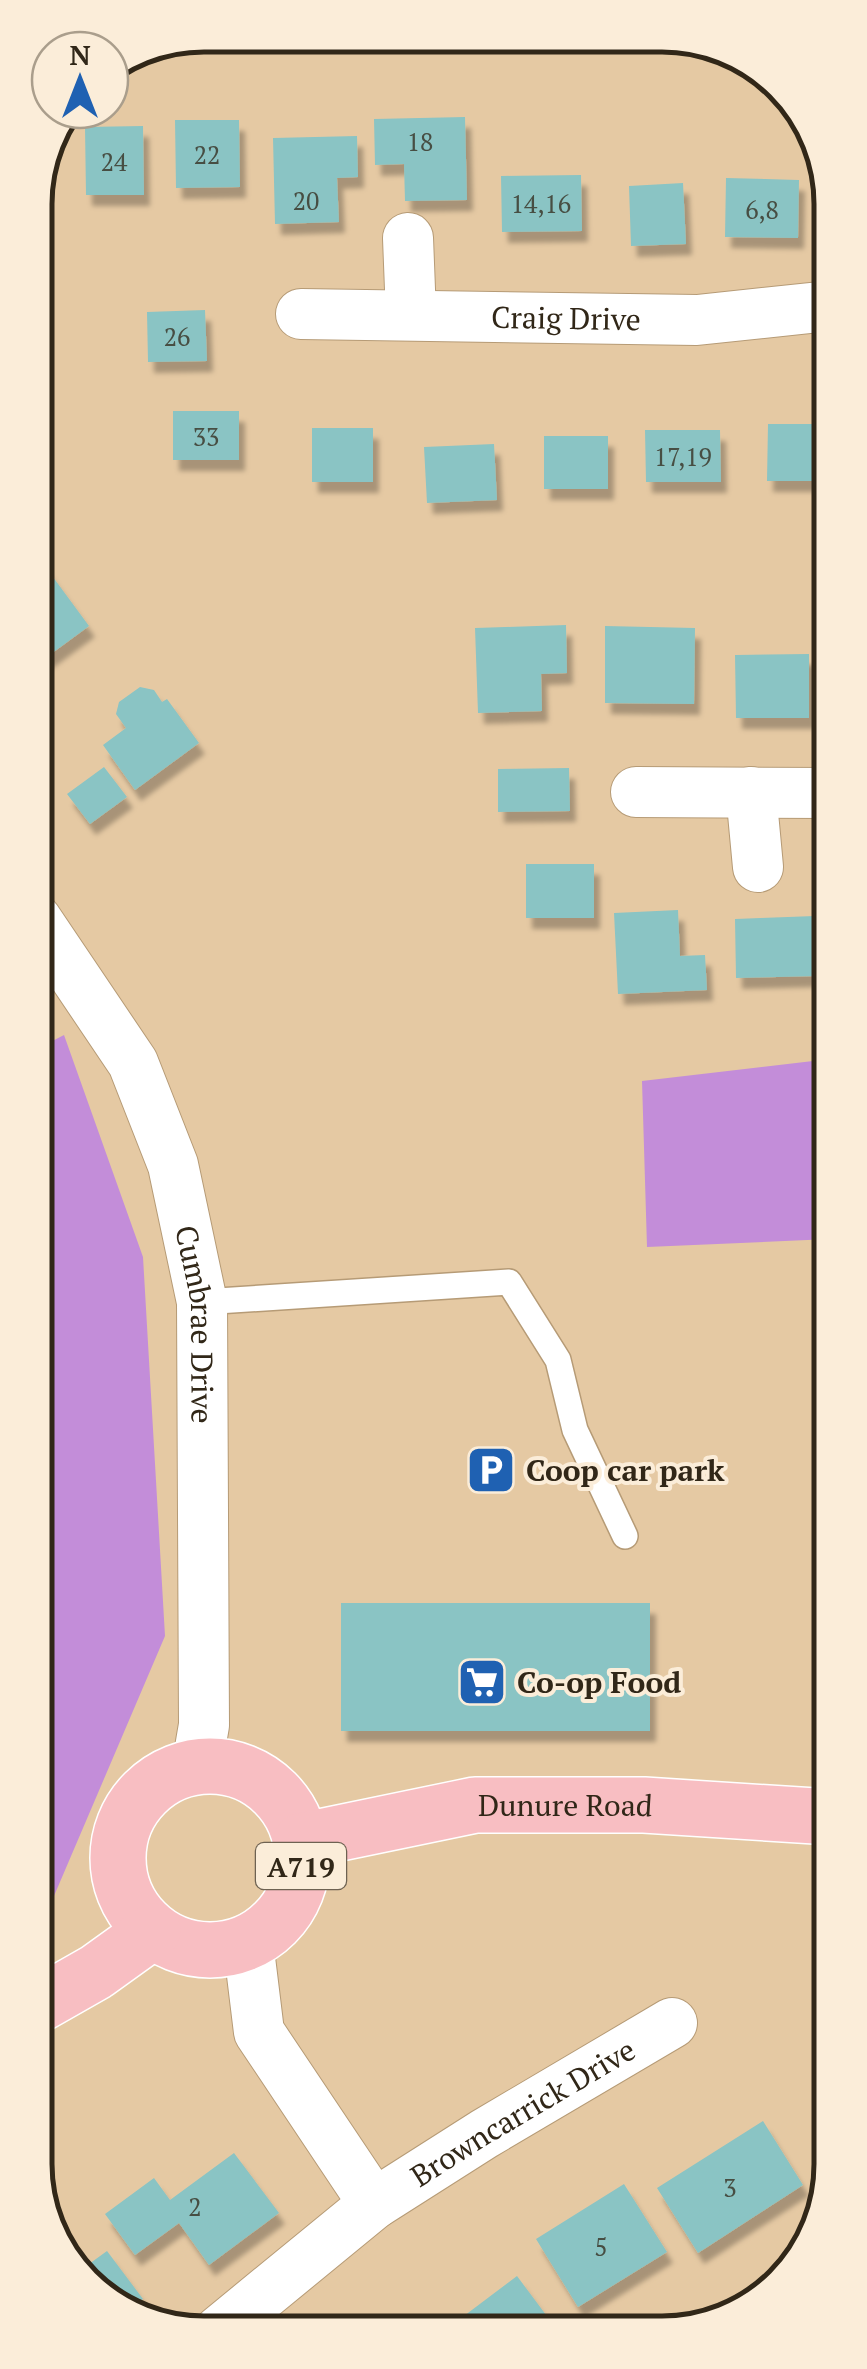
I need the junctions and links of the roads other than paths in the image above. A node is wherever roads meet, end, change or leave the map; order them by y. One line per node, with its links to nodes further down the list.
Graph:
1 (408, 238): 4 (street)
2 (815, 307): 4 (street, Craig Drive)
3 (301, 314): 4 (street, Craig Drive)
4 (410, 315)
5 (636, 792): 6 (street)
6 (751, 792): 7 (street); 8 (street)
7 (815, 793)
8 (758, 867)
9 (53, 981): 10 (street, Cumbrae Drive)
10 (202, 1302): 11 (lane); 12 (street, Cumbrae Drive)
11 (625, 1536)
12 (197, 1766): 14 (main road, A719); 15 (main road)
13 (814, 1816): 14 (main road, Dunure Road / A719)
14 (301, 1841): 16 (main road, A719)
15 (152, 1931): 16 (main road); 17 (main road)
16 (248, 1942): 19 (street)
17 (52, 1996)
18 (672, 2023): 19 (street, Browncarrick Drive)
19 (374, 2204): 20 (street, Browncarrick Drive)
20 (237, 2316)

